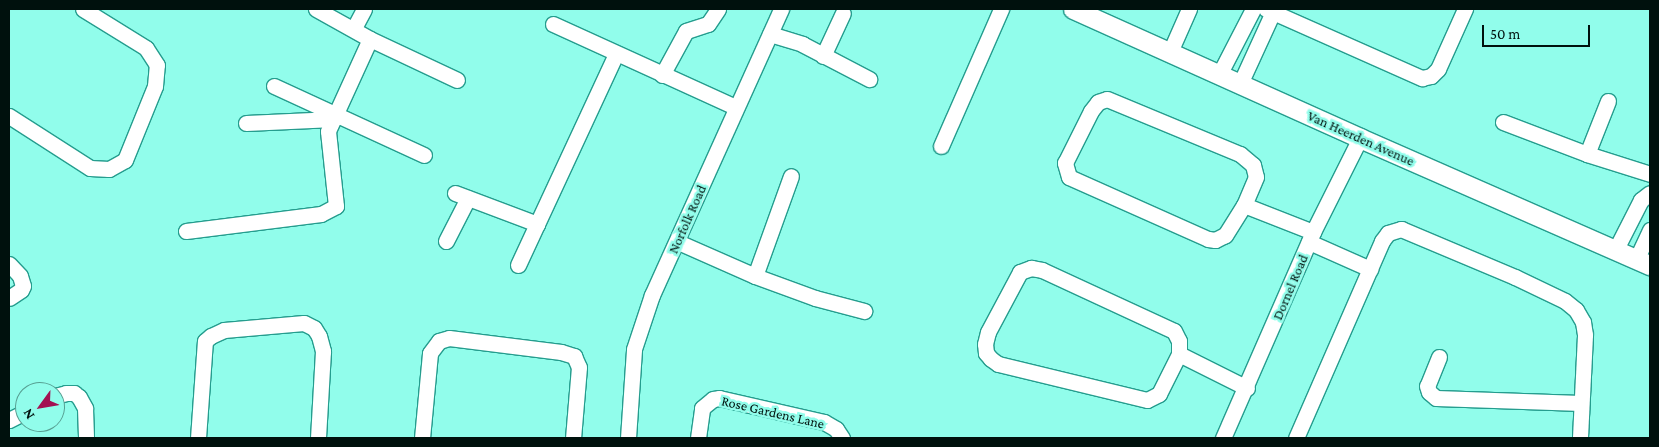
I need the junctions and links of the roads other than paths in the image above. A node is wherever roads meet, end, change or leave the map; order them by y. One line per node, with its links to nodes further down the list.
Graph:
1 (83, 9): 28 (street)
2 (316, 9): 14 (street)
3 (364, 9): 14 (street)
4 (718, 9): 20 (street)
5 (781, 9): 15 (street, Norfolk Road)
6 (1001, 9): 33 (street)
7 (1073, 9): 17 (street, Van Heerden Avenue)
8 (1190, 9): 17 (street)
9 (1254, 9): 21 (street)
10 (1465, 9): 11 (street)
11 (1269, 10): 24 (street)
12 (843, 13): 19 (street)
13 (553, 24): 18 (street)
14 (354, 28): 16 (street)
15 (770, 34): 19 (street); 27 (street, Norfolk Road)
16 (370, 39): 23 (street); 29 (street)
17 (1170, 52): 21 (street, Van Heerden Avenue)
18 (616, 54): 20 (street); 40 (street)
19 (823, 56): 22 (street)
20 (662, 75): 27 (street)
21 (1219, 75): 24 (street, Van Heerden Avenue)
22 (869, 79)
23 (457, 80)
24 (1240, 84): 32 (street, Van Heerden Avenue)
25 (274, 86): 29 (street)
26 (1608, 101): 34 (street)
27 (735, 107): 45 (street, Norfolk Road)
28 (9, 116)
29 (334, 117): 31 (street); 35 (street); 42 (street)
30 (1503, 122): 34 (street)
31 (246, 123)
32 (1360, 138): 43 (street, Dornel Road); 46 (street, Van Heerden Avenue)
33 (941, 146)
34 (1588, 154): 36 (street)
35 (424, 155)
36 (1650, 174)
37 (791, 176): 51 (street)
38 (1650, 193): 46 (street)
39 (1244, 205): 39 (street); 43 (street)
40 (537, 224): 44 (street); 49 (street)
41 (1650, 230): 47 (street)
42 (186, 231)
43 (1311, 237): 50 (street); 56 (street, Dornel Road)
44 (446, 241)
45 (678, 242): 51 (street); 64 (street, Norfolk Road)
46 (1616, 249): 47 (street, Van Heerden Avenue)
47 (1643, 261)
48 (9, 264): 52 (street)
49 (518, 265)
50 (1370, 269): 58 (street); 68 (street)
51 (755, 276): 53 (street)
52 (9, 298)
53 (864, 311)
54 (1180, 354): 54 (street); 56 (street)
55 (1438, 357): 58 (street)
56 (1247, 388): 67 (street, Dornel Road)
57 (65, 393): 59 (street)
58 (1581, 403): 69 (street)
59 (86, 438)
60 (198, 438): 61 (street)
61 (318, 438)
62 (422, 438): 63 (street)
63 (573, 438)
64 (628, 438)
65 (698, 438): 66 (street, Rose Gardens Lane)
66 (842, 438)
67 (1223, 438)
68 (1296, 438)
69 (1580, 438)

